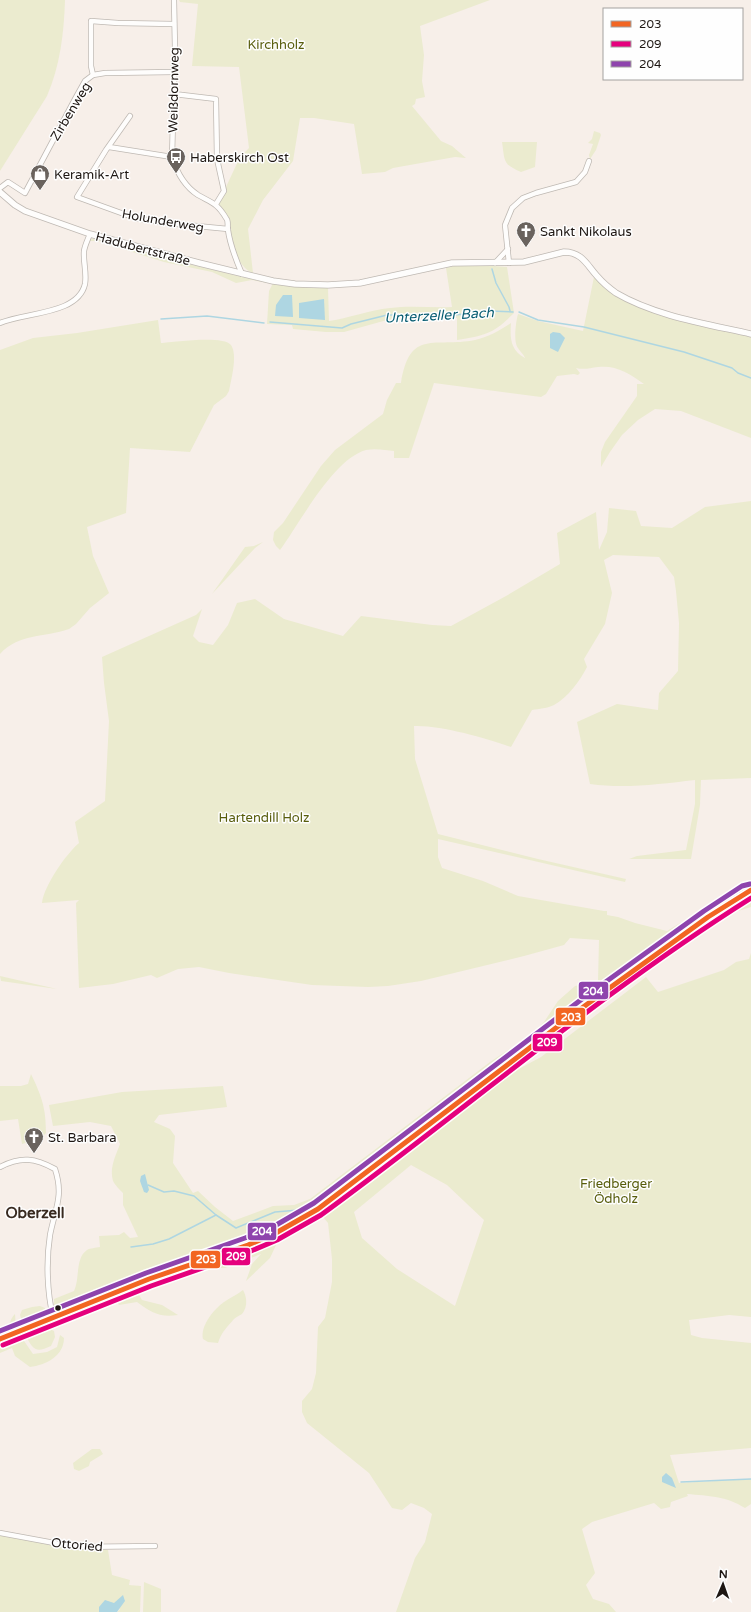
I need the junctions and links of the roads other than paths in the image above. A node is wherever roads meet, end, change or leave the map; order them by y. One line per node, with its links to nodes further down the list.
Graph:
1 (174, 0): 2 (street, Weißdornweg)
2 (174, 24): 3 (street, Weißdornweg); 4 (street)
3 (174, 72): 4 (street, Zirbenweg); 5 (street, Weißdornweg)
4 (93, 75): 10 (street, Zirbenweg)
5 (174, 94): 8 (street, Weißdornweg); 12 (street)
6 (130, 116): 7 (street)
7 (109, 147): 8 (street); 13 (street, Holunderweg)
8 (172, 158): 12 (street, Weißdornweg)
9 (588, 161): 15 (street)
10 (0, 188)
11 (0, 192): 14 (street, Hadubertstraße)
12 (216, 204): 13 (street, Weißdornweg)
13 (228, 230): 18 (street, Weißdornweg)
14 (90, 234): 18 (street, Hadubertstraße); 19 (street)
15 (508, 249): 16 (street); 17 (street)
16 (494, 262): 17 (street, Hadubertstraße); 18 (street, Hadubertstraße)
17 (509, 263): 20 (street, Hadubertstraße)
18 (242, 274)
19 (0, 323)
20 (751, 334)
21 (749, 891): 23 (main road)
22 (0, 1167): 23 (street)
23 (53, 1317): 24 (main road)
24 (0, 1339)
25 (0, 1533): 26 (street, Ottoried)
26 (155, 1546)

